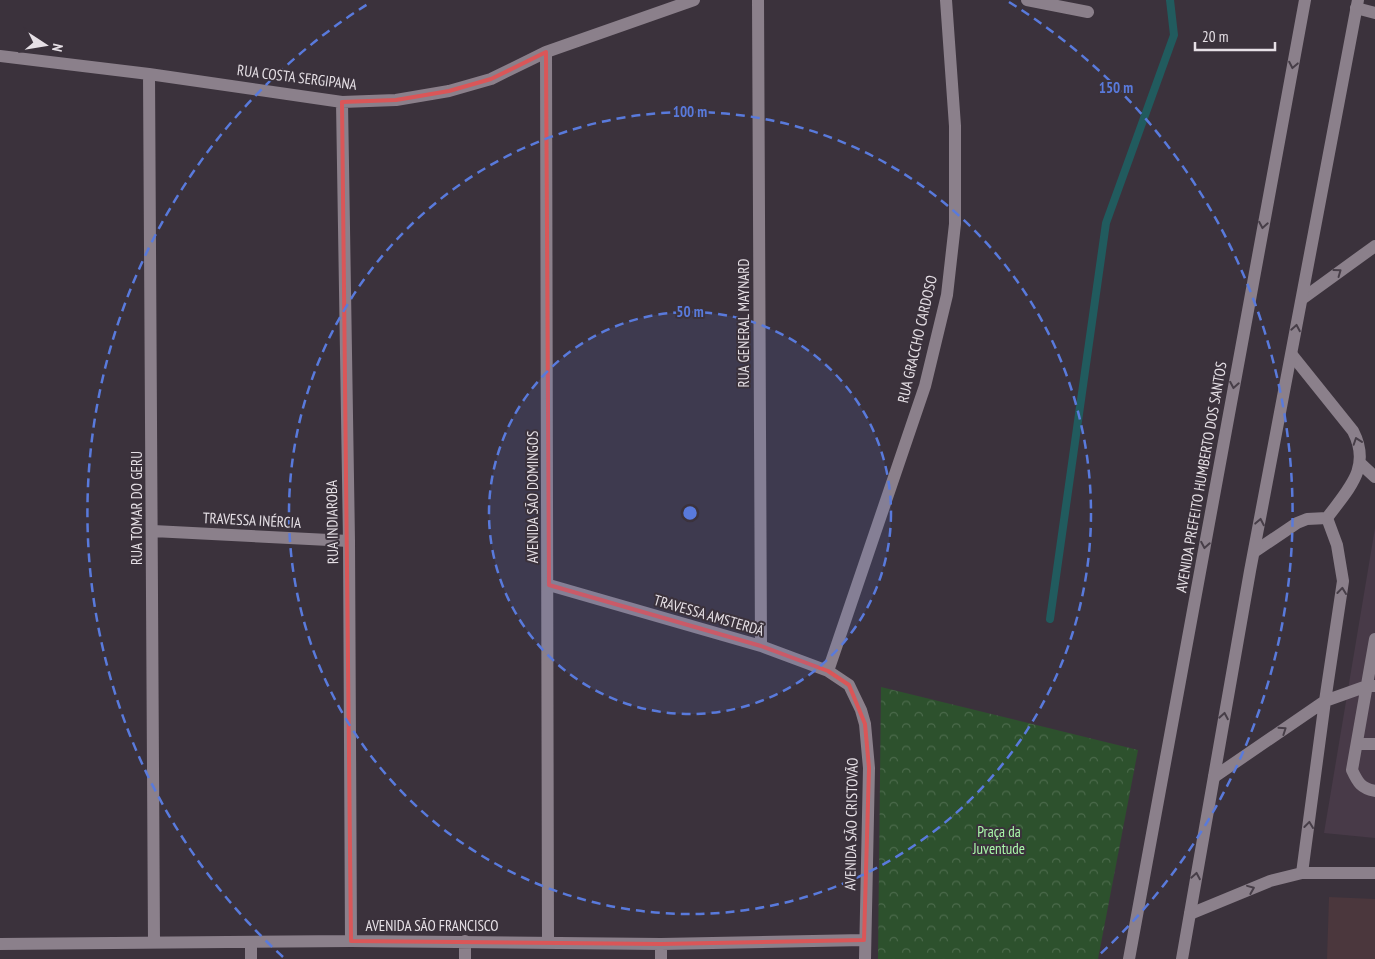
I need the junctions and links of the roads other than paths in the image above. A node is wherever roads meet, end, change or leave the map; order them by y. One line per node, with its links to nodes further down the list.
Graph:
1 (694, 0): 9 (street, RUA COSTA SERGIPANA)
2 (758, 0): 24 (street, RUA GENERAL MAYNARD)
3 (946, 0): 25 (street, RUA GRACCHO CARDOSO)
4 (1026, 0): 7 (street)
5 (1305, 0): 48 (street, AVENIDA PREFEITO HUMBERTO DOS SANTOS, one-way to 48)
6 (1357, 4): 8 (street); 14 (street)
7 (1088, 12)
8 (1375, 13)
9 (546, 52): 12 (street, RUA COSTA SERGIPANA); 22 (street, AVENIDA SÃO DOMINGOS)
10 (0, 56): 11 (street, RUA COSTA SERGIPANA)
11 (149, 74): 12 (street, RUA COSTA SERGIPANA); 19 (street, RUA TOMAR DO GERU)
12 (342, 102): 20 (street, RUA INDIAROBA)
13 (1375, 246): 14 (street, one-way to 13)
14 (1302, 299): 15 (street, one-way to 14)
15 (1292, 355): 16 (street, one-way to 15); 21 (street, one-way to 15)
16 (1361, 464): 17 (street); 18 (street)
17 (1375, 477)
18 (1327, 518): 21 (street); 28 (street, one-way to 18)
19 (153, 531): 20 (street, TRAVESSA INÉRCIA); 39 (street, RUA TOMAR DO GERU)
20 (349, 541): 37 (street, RUA INDIAROBA)
21 (1254, 552): 31 (street, one-way to 21)
22 (549, 585): 24 (street, TRAVESSA AMSTERDÃ); 41 (street, AVENIDA SÃO DOMINGOS)
23 (1375, 639): 26 (street)
24 (761, 646): 25 (street, TRAVESSA AMSTERDÃ)
25 (828, 671): 27 (street, TRAVESSA AMSTERDÃ)
26 (1371, 686): 28 (street); 29 (street)
27 (853, 692): 36 (street, AVENIDA SÃO CRISTOVÃO)
28 (1325, 701): 31 (street, one-way to 28); 33 (street, one-way to 28)
29 (1357, 744): 30 (street); 32 (street)
30 (1375, 744)
31 (1214, 777): 35 (street, one-way to 31)
32 (1375, 791)
33 (1302, 873): 34 (street); 35 (street, one-way to 33)
34 (1375, 873)
35 (1190, 914): 49 (street)
36 (864, 940): 43 (street, AVENIDA SÃO FRANCISCO); 47 (street, AVENIDA SÃO CRISTOVÃO)
37 (351, 941): 38 (street, AVENIDA SÃO FRANCISCO); 40 (street, AVENIDA SÃO FRANCISCO)
38 (465, 941): 41 (street, AVENIDA SÃO FRANCISCO); 45 (street)
39 (154, 942): 40 (street, AVENIDA SÃO FRANCISCO); 42 (street, AVENIDA SÃO FRANCISCO)
40 (251, 942): 44 (street)
41 (548, 943): 43 (street, AVENIDA SÃO FRANCISCO)
42 (0, 944)
43 (661, 944): 46 (street)
44 (251, 959)
45 (465, 959)
46 (661, 959)
47 (865, 959)
48 (1129, 959)
49 (1182, 959)

